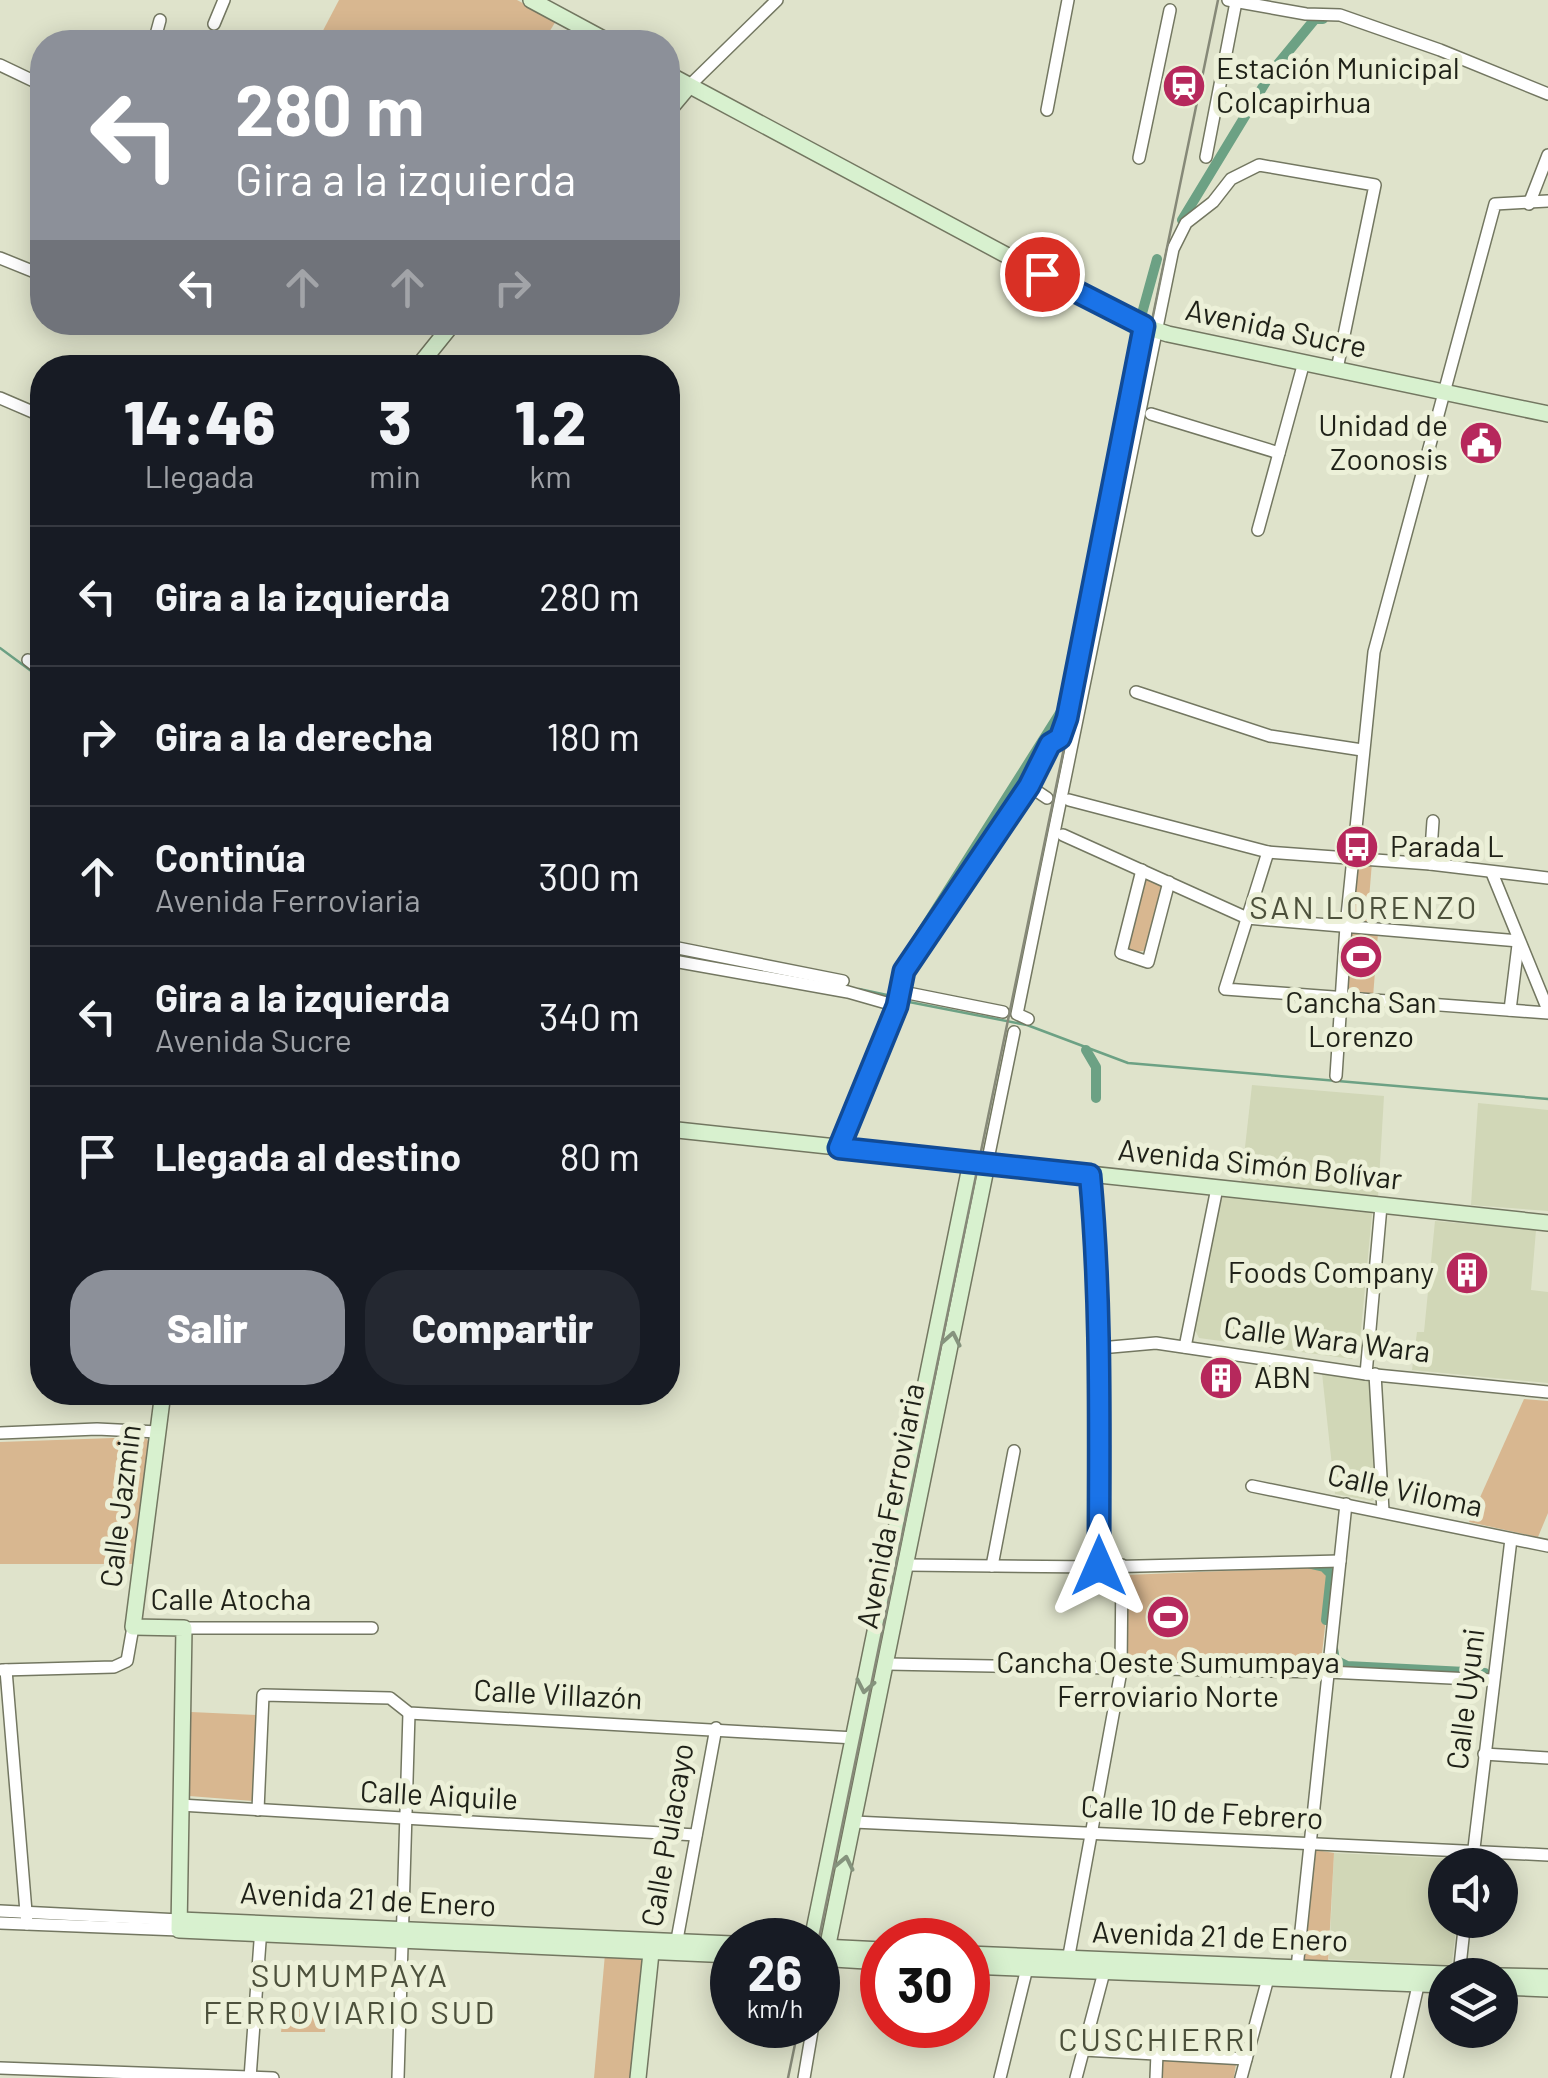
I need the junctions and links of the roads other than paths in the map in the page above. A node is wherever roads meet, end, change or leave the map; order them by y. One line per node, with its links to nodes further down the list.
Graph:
1 (224, 0): 8 (street)
2 (531, 0): 10 (street)
3 (777, 0): 14 (street)
4 (1068, 0): 17 (street)
5 (1232, 1): 15 (street); 19 (street)
6 (1170, 10): 20 (street)
7 (160, 20): 9 (street)
8 (214, 24)
9 (157, 30)
10 (587, 30)
11 (0, 65): 12 (street)
12 (30, 79)
13 (680, 81): 14 (street, Avenida Sucre)
14 (688, 86): 16 (street); 25 (street, Avenida Sucre)
15 (1548, 94)
16 (680, 96)
17 (1047, 110)
18 (1548, 156): 22 (street)
19 (1206, 157)
20 (1140, 158)
21 (1548, 201): 22 (street)
22 (1530, 204): 30 (street)
23 (0, 258): 24 (street)
24 (30, 270)
25 (1151, 329): 28 (street, Avenida Sucre); 29 (street); 39 (street); 64 (street)
26 (444, 335): 27 (street)
27 (427, 355)
28 (1304, 362): 29 (street, Avenida Sucre); 35 (street)
29 (1337, 369): 30 (street, Avenida Sucre)
30 (1443, 393): 34 (street, Avenida Sucre); 38 (street)
31 (0, 398): 32 (street)
32 (30, 411)
33 (1151, 414): 35 (street)
34 (1548, 414)
35 (1279, 452): 36 (street)
36 (1258, 530)
37 (1136, 692): 38 (street)
38 (1362, 750): 45 (street)
39 (1029, 786): 40 (street); 57 (street)
40 (1047, 798)
41 (1069, 800): 44 (street)
42 (1433, 821): 46 (street)
43 (1063, 835): 47 (street)
44 (1268, 852): 45 (street); 51 (street)
45 (1352, 858): 46 (street); 52 (street)
46 (1430, 864): 48 (street)
47 (1142, 870): 50 (street); 50 (street)
48 (1492, 873): 49 (street); 53 (street)
49 (1548, 878)
50 (1169, 882): 51 (street)
51 (1247, 918): 52 (street); 59 (street)
52 (1346, 926): 53 (street); 59 (street)
53 (1519, 941): 58 (street); 61 (street)
54 (680, 948): 56 (street)
55 (680, 962): 60 (street)
56 (843, 980)
57 (898, 991): 60 (street); 63 (street)
58 (1545, 993): 62 (street)
59 (1342, 998): 61 (street); 66 (street)
60 (897, 1006): 68 (street)
61 (1510, 1010): 62 (street)
62 (1548, 1011)
63 (1003, 1012)
64 (1028, 1019)
65 (1014, 1032): 69 (street, Avenida Ferroviaria)
66 (1336, 1076)
67 (680, 1129): 68 (street, Avenida Simón Bolívar)
68 (839, 1148): 69 (street, Avenida Simón Bolívar)
69 (979, 1163): 70 (street, Avenida Simón Bolívar); 88 (street, Avenida Ferroviaria, one-way to 69); 102 (street, Avenida Ferroviaria, one-way to 102)
70 (1090, 1175): 71 (street, Avenida Simón Bolívar); 75 (street)
71 (1217, 1188): 72 (street, Avenida Simón Bolívar); 74 (street)
72 (1380, 1206): 73 (street, Avenida Simón Bolívar); 76 (street)
73 (1548, 1223)
74 (1185, 1346): 75 (street, Calle Wara Wara); 76 (street, Calle Wara Wara)
75 (1100, 1348): 91 (street)
76 (1371, 1374): 77 (street, Calle Wara Wara); 84 (street)
77 (1548, 1392)
78 (161, 1405): 79 (street, Calle Jazmin)
79 (158, 1432): 80 (street); 92 (street, Calle Jazmin)
80 (0, 1433)
81 (1014, 1451): 90 (street)
82 (1252, 1486): 83 (street, Calle Viloma)
83 (1346, 1504): 84 (street, Calle Viloma); 87 (street)
84 (1383, 1511): 85 (street, Calle Viloma)
85 (1511, 1539): 86 (street, Calle Viloma); 99 (street, Calle Uyuni)
86 (1548, 1546)
87 (1340, 1561): 89 (street); 98 (street)
88 (906, 1565): 90 (street); 95 (street, Avenida Ferroviaria)
89 (1122, 1565): 91 (street); 97 (street)
90 (992, 1566): 91 (street)
91 (1099, 1566)
92 (133, 1627): 93 (street, Calle Atocha); 96 (street, Calle Atocha)
93 (184, 1628): 94 (street, Calle Atocha); 105 (street)
94 (372, 1628)
95 (887, 1664): 97 (street); 108 (street, Avenida Ferroviaria)
96 (3, 1670): 117 (street)
97 (1121, 1671): 98 (street); 109 (street)
98 (1328, 1672): 99 (street); 111 (street)
99 (1492, 1680): 103 (street, Calle Uyuni)
100 (409, 1713): 101 (street, Calle Villazón); 106 (street, Calle Villazón); 107 (street)
101 (716, 1728): 102 (street, Calle Villazón); 110 (street, Calle Pulacayo)
102 (855, 1738): 118 (street, Avenida Ferroviaria)
103 (1484, 1754): 104 (street); 112 (street, Calle Uyuni)
104 (1548, 1758)
105 (180, 1806): 106 (street, Calle Aiquile); 121 (street)
106 (258, 1810): 107 (street, Calle Aiquile)
107 (405, 1820): 110 (street, Calle Aiquile); 123 (street)
108 (854, 1822): 109 (street, Calle 10 de Febrero); 119 (street, Avenida Ferroviaria, one-way to 108)
109 (1091, 1833): 111 (street, Calle 10 de Febrero); 129 (street)
110 (696, 1835): 126 (street, Calle Pulacayo)
111 (1310, 1844): 113 (street, Calle 10 de Febrero); 132 (street)
112 (1473, 1848)
113 (1428, 1854)
114 (1548, 1854): 115 (street, Calle 10 de Febrero)
115 (1518, 1856)
116 (0, 1911): 117 (street, Avenida 21 de Enero)
117 (26, 1918): 120 (street, Avenida 21 de Enero); 121 (street, Avenida 21 de Enero)
118 (817, 1918)
119 (831, 1918)
120 (0, 1923)
121 (179, 1925): 122 (street, Avenida 21 de Enero)
122 (261, 1927): 123 (street, Avenida 21 de Enero); 147 (street)
123 (400, 1935): 125 (street, Avenida 21 de Enero); 149 (street)
124 (710, 1945): 126 (street, Avenida 21 de Enero)
125 (651, 1946): 126 (street, Avenida 21 de Enero); 150 (street, Calle Pulacayo)
126 (675, 1947): 127 (street, Avenida 21 de Enero)
127 (710, 1952)
128 (990, 1956): 129 (street, Avenida 21 de Enero)
129 (1068, 1964): 131 (street, Avenida 21 de Enero); 133 (street, Avenida 21 de Enero); 134 (street, Avenida 21 de Enero)
130 (990, 1967): 131 (street, Avenida 21 de Enero)
131 (1027, 1968): 152 (street)
132 (1297, 1968): 134 (street, Avenida 21 de Enero); 138 (street, Avenida 21 de Enero)
133 (1104, 1972): 134 (street, Avenida 21 de Enero); 143 (street)
134 (1270, 1973): 138 (street, Avenida 21 de Enero); 145 (street)
135 (1518, 1976): 137 (street)
136 (1428, 1977): 138 (street, Avenida 21 de Enero)
137 (1548, 1977)
138 (1419, 1978): 139 (street, Avenida 21 de Enero); 156 (street)
139 (1428, 1981)
140 (1518, 1988): 141 (street)
141 (1548, 1989)
142 (810, 2048): 151 (street)
143 (1083, 2050): 144 (street); 153 (street)
144 (1157, 2053): 145 (street); 154 (street)
145 (1246, 2059): 155 (street)
146 (0, 2068): 147 (street)
147 (250, 2077): 148 (street)
148 (272, 2078)
149 (398, 2078)
150 (638, 2078)
151 (804, 2078)
152 (1000, 2078)
153 (1076, 2078)
154 (1156, 2078)
155 (1241, 2078)
156 (1397, 2078)

